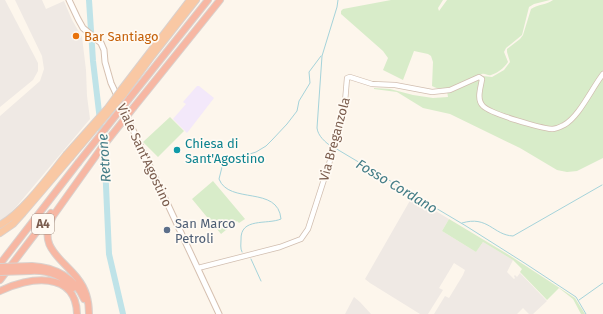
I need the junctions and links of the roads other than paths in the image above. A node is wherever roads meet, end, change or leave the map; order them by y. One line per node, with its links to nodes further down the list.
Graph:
1 (69, 0): 14 (main road, Viale Sant'Agostino)
2 (190, 0): 7 (highway)
3 (196, 0): 7 (highway)
4 (208, 0): 7 (highway, A4)
5 (220, 0): 8 (highway, A4, bridge)
6 (603, 74): 14 (street, Via Breganzola)
7 (125, 94): 9 (highway, bridge); 12 (highway, A4, bridge)
8 (100, 150): 16 (highway, A4); 19 (highway)
9 (68, 157): 10 (highway); 11 (highway)
10 (0, 225)
11 (0, 233)
12 (0, 264): 13 (highway, bridge)
13 (31, 268): 15 (highway, bridge); 18 (highway); 19 (highway)
14 (198, 268): 20 (main road, Viale Sant'Agostino)
15 (0, 272)
16 (0, 280)
17 (0, 291): 18 (highway)
18 (78, 314)
19 (89, 314)
20 (219, 314)

